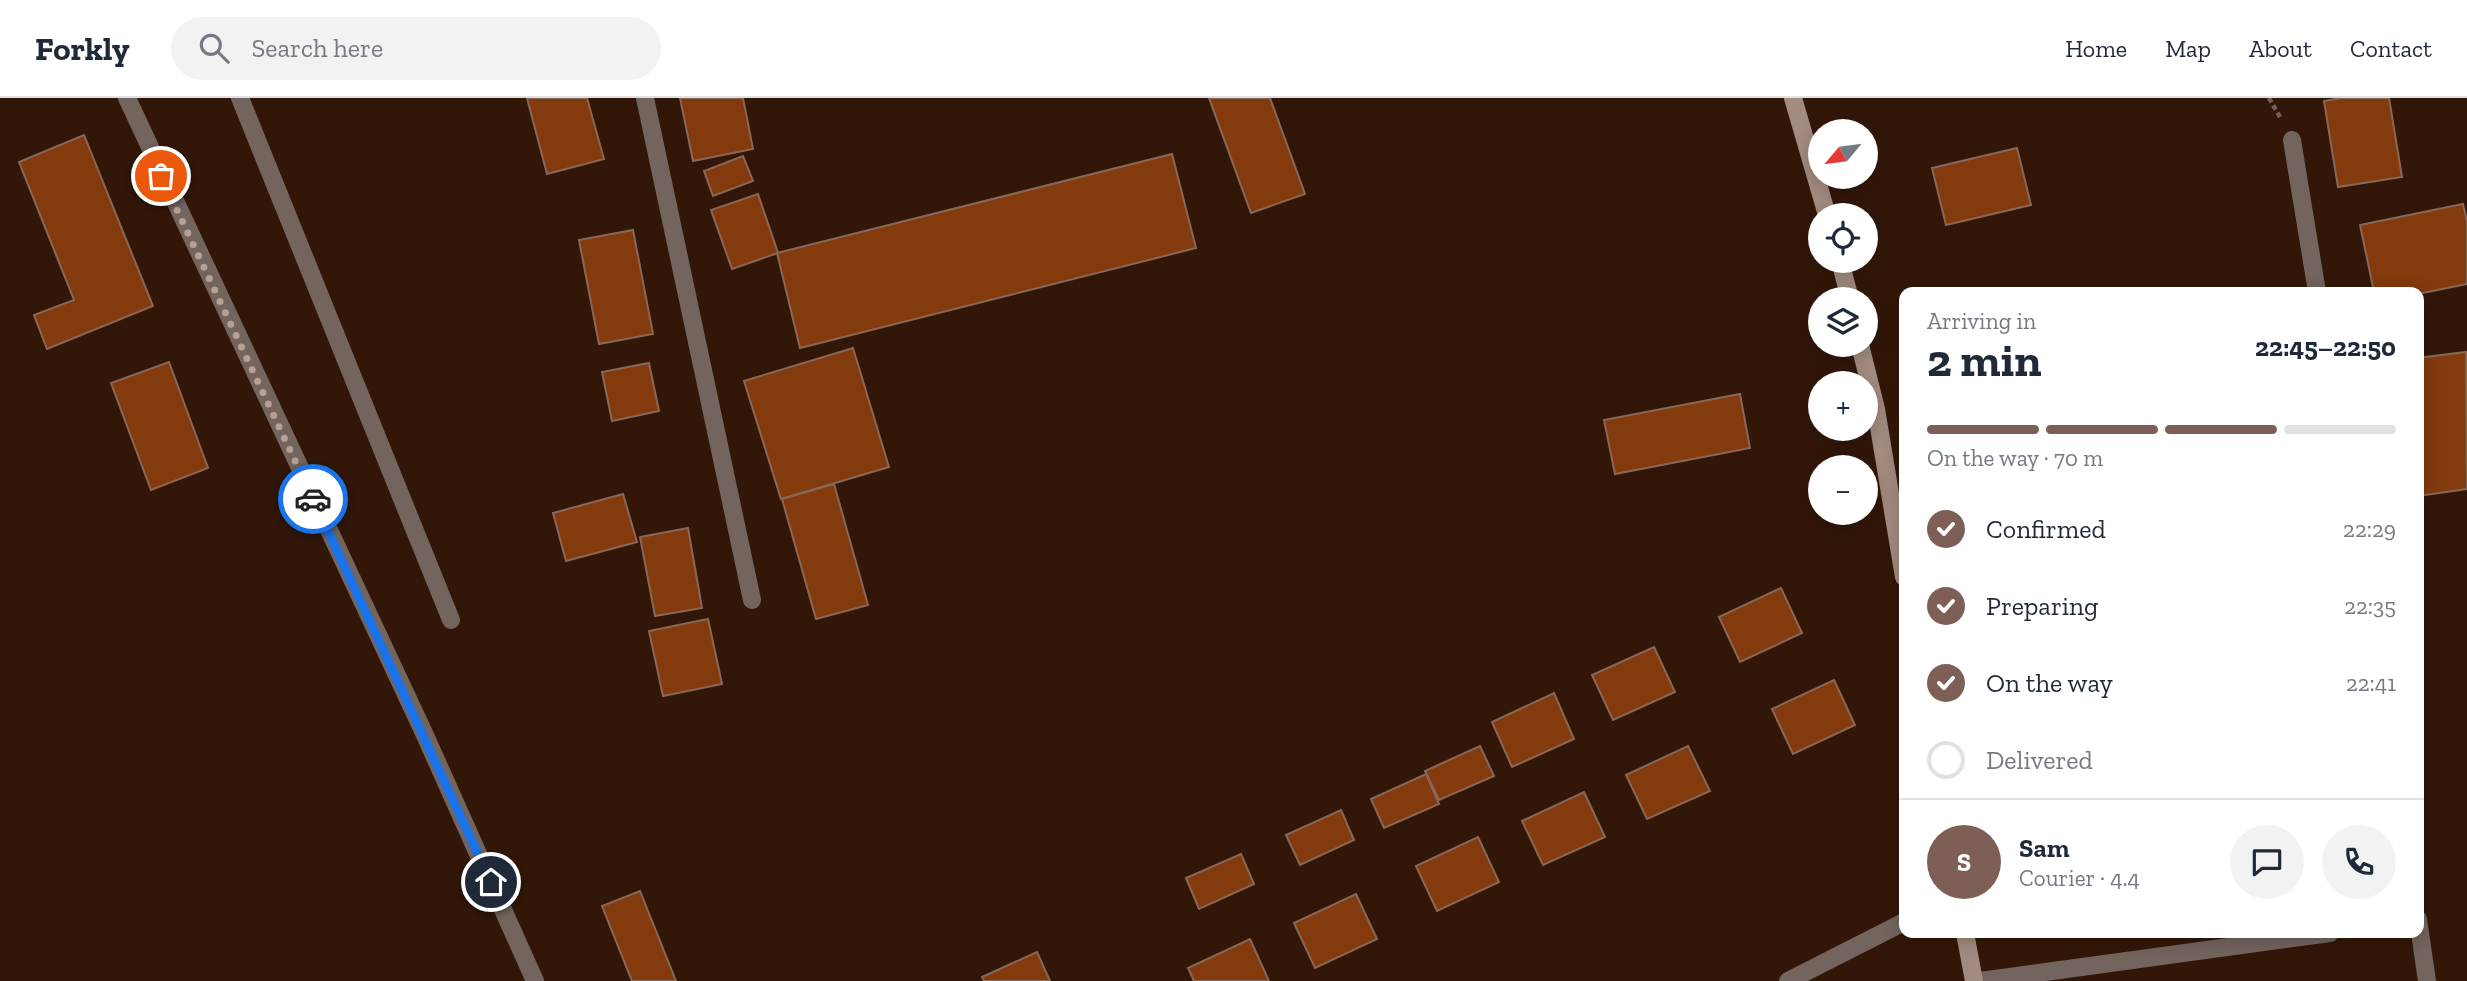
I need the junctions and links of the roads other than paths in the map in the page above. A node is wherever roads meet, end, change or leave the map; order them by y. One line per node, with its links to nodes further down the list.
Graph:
1 (127, 98): 16 (street)
2 (240, 98): 11 (street)
3 (645, 98): 10 (street)
4 (1793, 98): 6 (street)
5 (2292, 139): 7 (street)
6 (1824, 203)
7 (2316, 287)
8 (1863, 357): 9 (street)
9 (1899, 547)
10 (752, 600)
11 (451, 620)
12 (1899, 925): 17 (street)
13 (1966, 938): 18 (street)
14 (2294, 938): 19 (street)
15 (2421, 938): 20 (street)
16 (535, 981)
17 (1788, 981)
18 (1974, 981)
19 (1980, 981)
20 (2427, 981)

